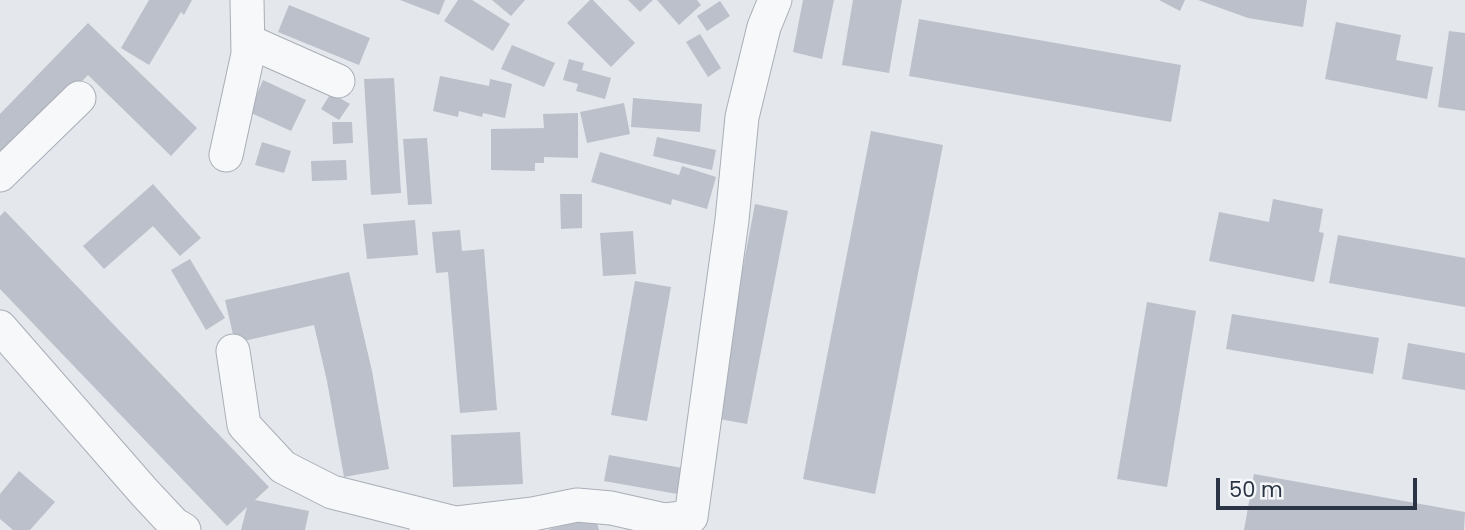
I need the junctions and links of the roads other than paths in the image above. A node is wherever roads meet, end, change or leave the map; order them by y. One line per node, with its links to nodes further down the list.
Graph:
1 (247, 0): 3 (street)
2 (775, 0): 11 (street)
3 (248, 41): 4 (street); 6 (street)
4 (338, 82)
5 (79, 98): 7 (street)
6 (226, 155)
7 (0, 175)
8 (0, 327): 12 (street)
9 (233, 351): 10 (street)
10 (457, 523): 11 (street); 13 (street)
11 (691, 524)
12 (184, 530)
13 (425, 530)

